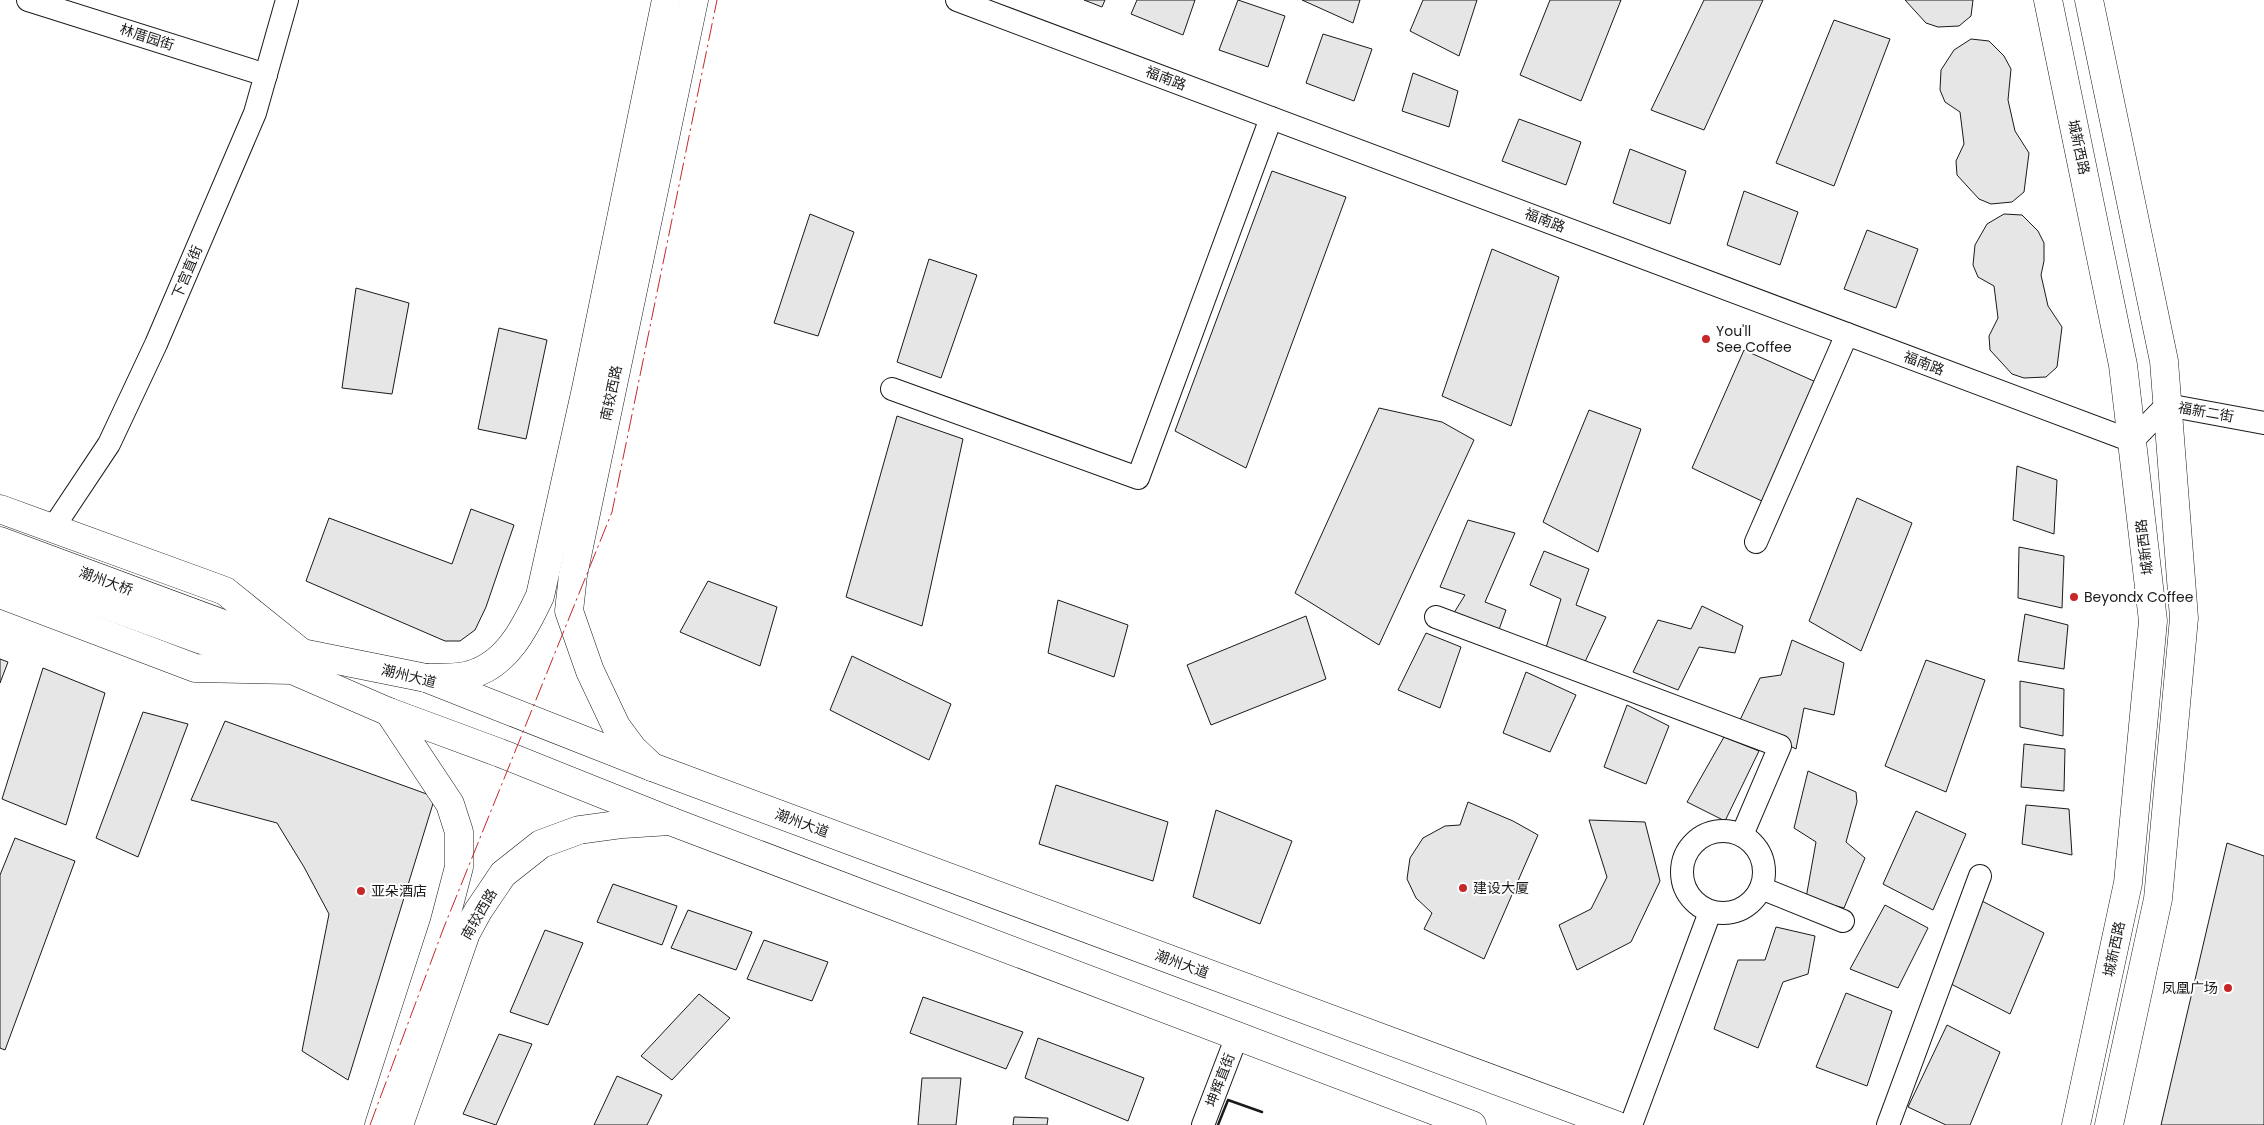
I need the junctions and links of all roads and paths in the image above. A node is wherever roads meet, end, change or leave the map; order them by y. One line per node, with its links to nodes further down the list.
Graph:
1 (28, 0): 8 (street, 林厝园街)
2 (287, 0): 8 (street, 下宫直街)
3 (666, 0): 24 (main road, 南较西路)
4 (694, 0): 26 (main road, 南较西路)
5 (957, 0): 9 (street, 福南路)
6 (2048, 0): 14 (main road, 城新西路)
7 (2089, 0): 12 (main road)
8 (266, 75): 16 (street, 下宫直街)
9 (1271, 118): 10 (street, 福南路); 11 (street)
10 (1847, 334): 14 (street, 福南路); 18 (street)
11 (892, 389)
12 (2167, 405): 13 (street, 福新二街); 14 (street, 福新二街); 35 (main road)
13 (2264, 423)
14 (2132, 441): 34 (main road, 城新西路)
15 (0, 509): 16 (main road, 潮州大道)
16 (53, 528): 23 (main road, 潮州大道)
17 (0, 541): 22 (main road, 潮州大桥)
18 (1756, 542)
19 (0, 566): 22 (main road, 潮州大桥)
20 (0, 594): 23 (main road, 潮州大道)
21 (1436, 617): 28 (street)
22 (207, 630): 23 (main road)
23 (297, 662): 24 (main road, 潮州大道); 25 (main road, 潮州大道)
24 (426, 678): 26 (main road, 潮州大道)
25 (390, 712): 27 (main road, 潮州大道); 36 (main road, 南较西路)
26 (652, 767): 40 (main road, 潮州大道)
27 (670, 821): 33 (main road, 潮州大道); 37 (main road, 南较西路)
28 (1742, 835): 30 (street); 31 (street)
29 (1980, 876): 42 (street)
30 (1761, 888): 31 (street); 32 (street)
31 (1710, 912): 41 (street)
32 (1842, 921)
33 (1237, 1036): 38 (street, 坤辉直街); 39 (main road, 潮州大道)
34 (2074, 1119)
35 (2112, 1119)
36 (379, 1125)
37 (399, 1125)
38 (1203, 1125)
39 (1472, 1125)
40 (1616, 1125)
41 (1630, 1125)
42 (1888, 1125)

